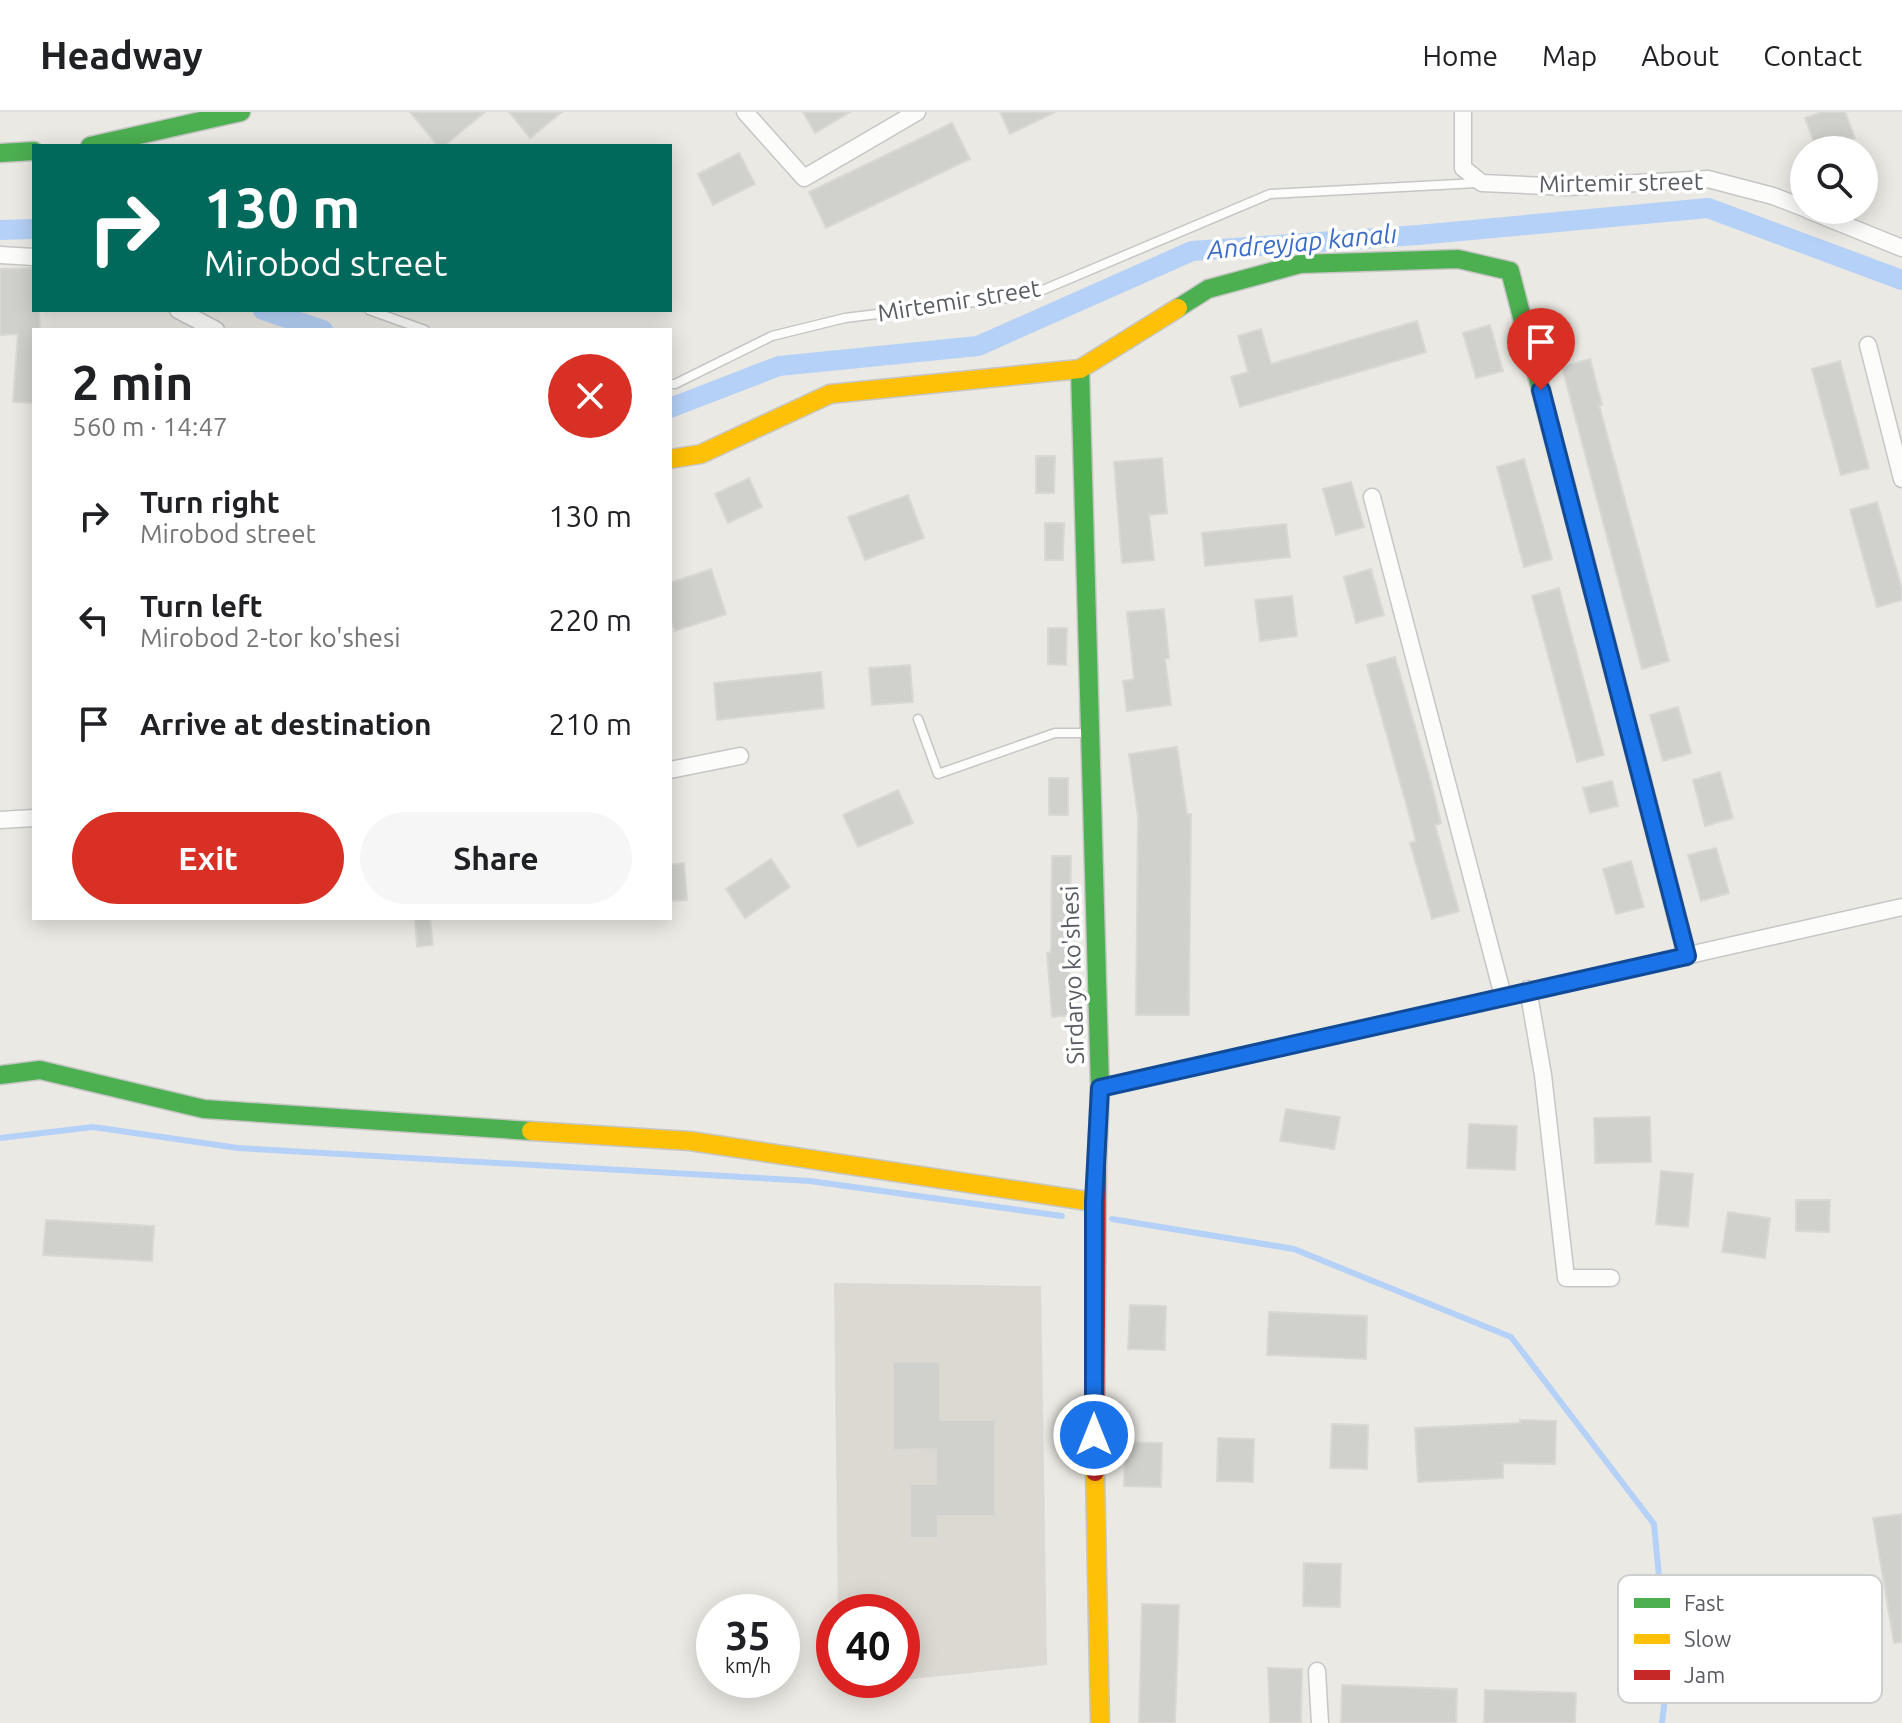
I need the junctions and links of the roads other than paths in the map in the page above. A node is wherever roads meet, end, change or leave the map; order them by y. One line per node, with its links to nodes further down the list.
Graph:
1 (241, 112): 5 (street)
2 (745, 112): 3 (street)
3 (917, 112)
4 (1463, 112): 8 (street)
5 (99, 144)
6 (32, 151): 7 (street)
7 (0, 153)
8 (1482, 183): 9 (street, Mirtemir street); 20 (lane, Mirtemir street)
9 (1790, 203)
10 (1843, 224): 11 (street, Mirtemir street)
11 (1902, 248)
12 (0, 255): 13 (street)
13 (32, 257)
14 (182, 312): 16 (street)
15 (375, 312): 17 (lane)
16 (212, 328)
17 (419, 328)
18 (1868, 345): 22 (street)
19 (1080, 369): 21 (street); 25 (street, Sirdaryo ko'shesi); 31 (street)
20 (672, 384)
21 (672, 459)
22 (1902, 479)
23 (1372, 497): 33 (street)
24 (918, 719): 25 (lane)
25 (1090, 733): 35 (street, Sirdaryo ko'shesi)
26 (740, 756): 27 (street)
27 (672, 770)
28 (32, 818): 29 (street)
29 (0, 820)
30 (1902, 907): 31 (street)
31 (1687, 956): 32 (street)
32 (1528, 989): 33 (street); 37 (street)
33 (1503, 996): 35 (street)
34 (0, 1075): 36 (street)
35 (1100, 1088): 36 (street, Sirdaryo ko'shesi)
36 (1094, 1202): 39 (street, Sirdaryo ko'shesi)
37 (1611, 1278)
38 (1317, 1671): 40 (street)
39 (1100, 1723)
40 (1320, 1723)

